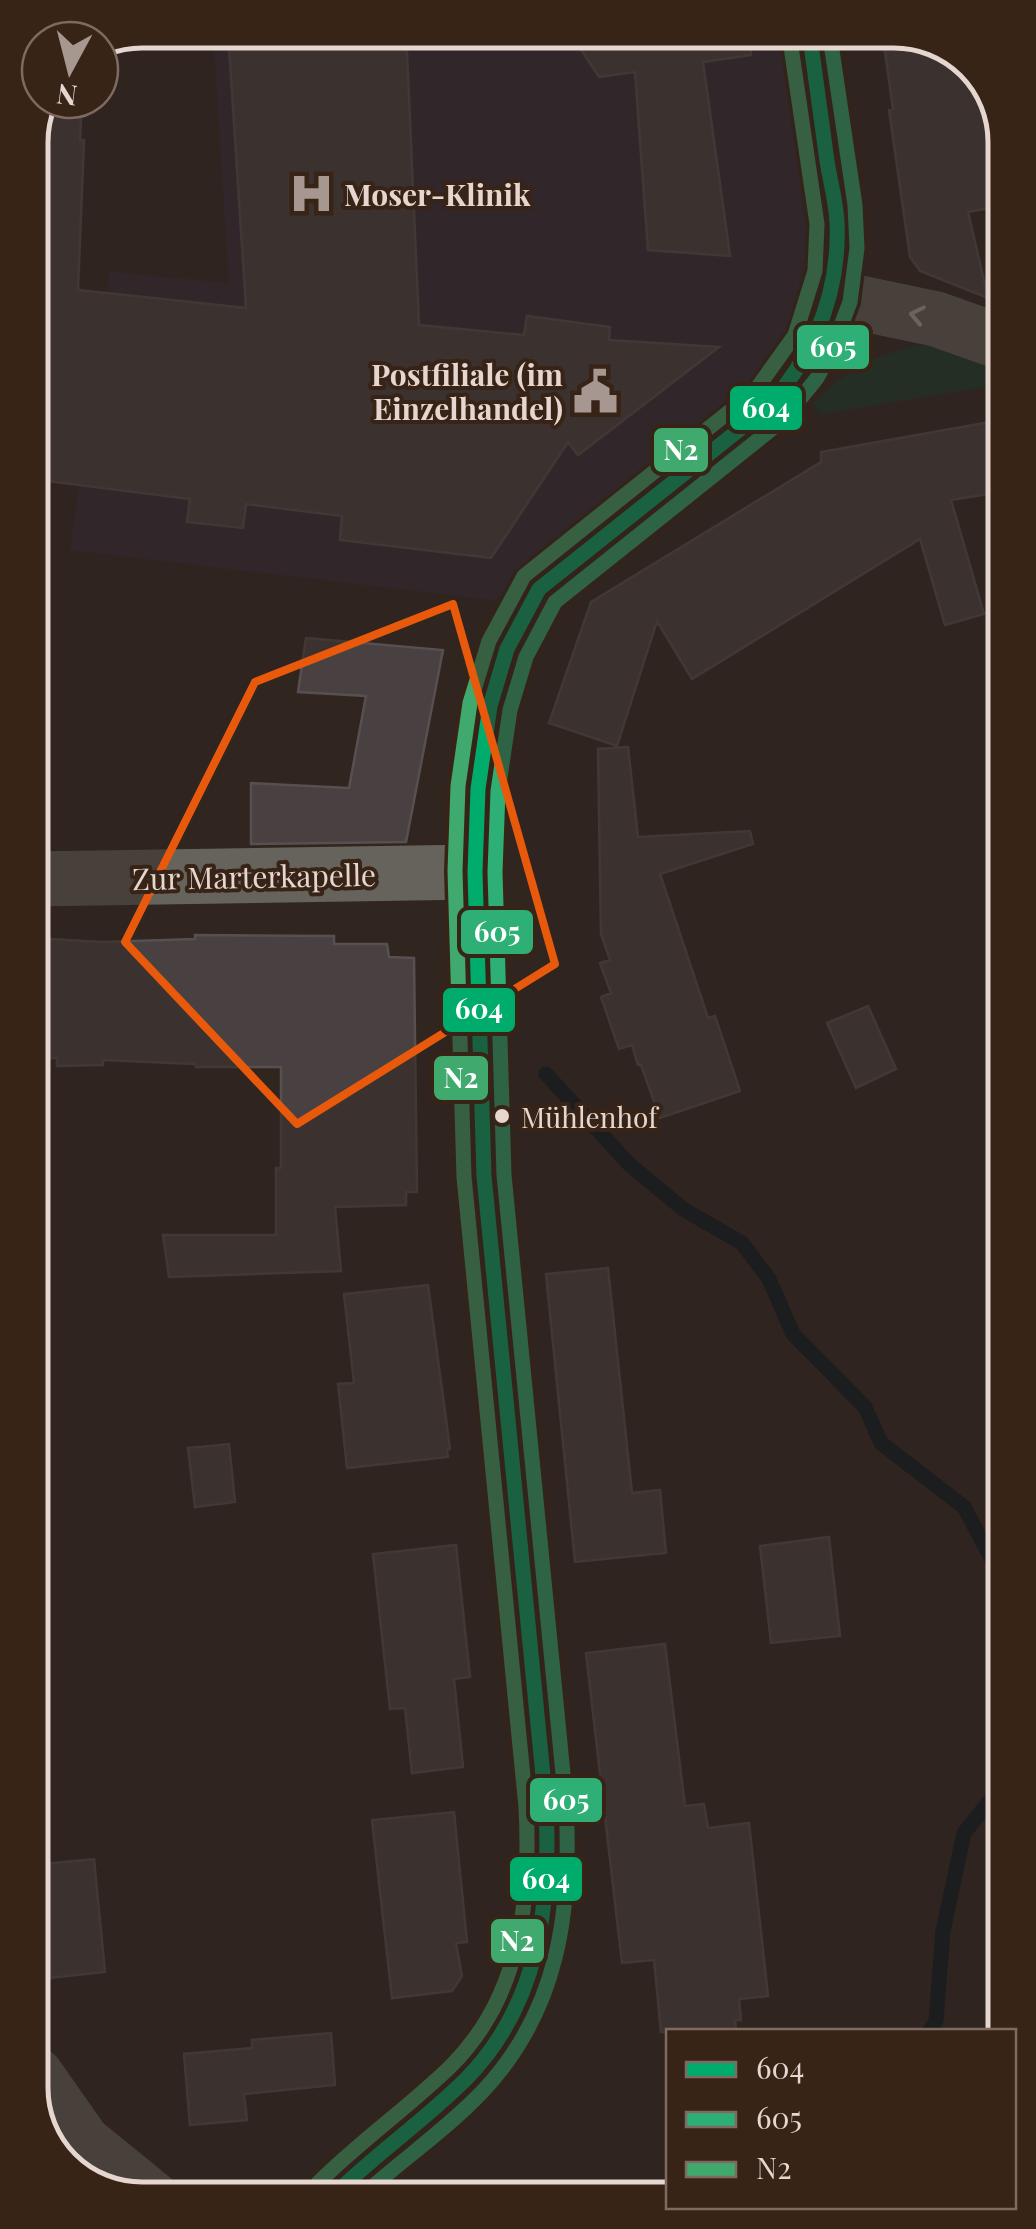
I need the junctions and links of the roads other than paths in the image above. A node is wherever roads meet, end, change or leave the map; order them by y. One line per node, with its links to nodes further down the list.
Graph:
1 (812, 48): 2 (street)
2 (831, 296): 3 (street, one-way to 2); 4 (street)
3 (988, 338)
4 (475, 872): 5 (street, Zur Marterkapelle); 8 (street)
5 (48, 879)
6 (48, 2092): 7 (street)
7 (132, 2181)
8 (348, 2181)

